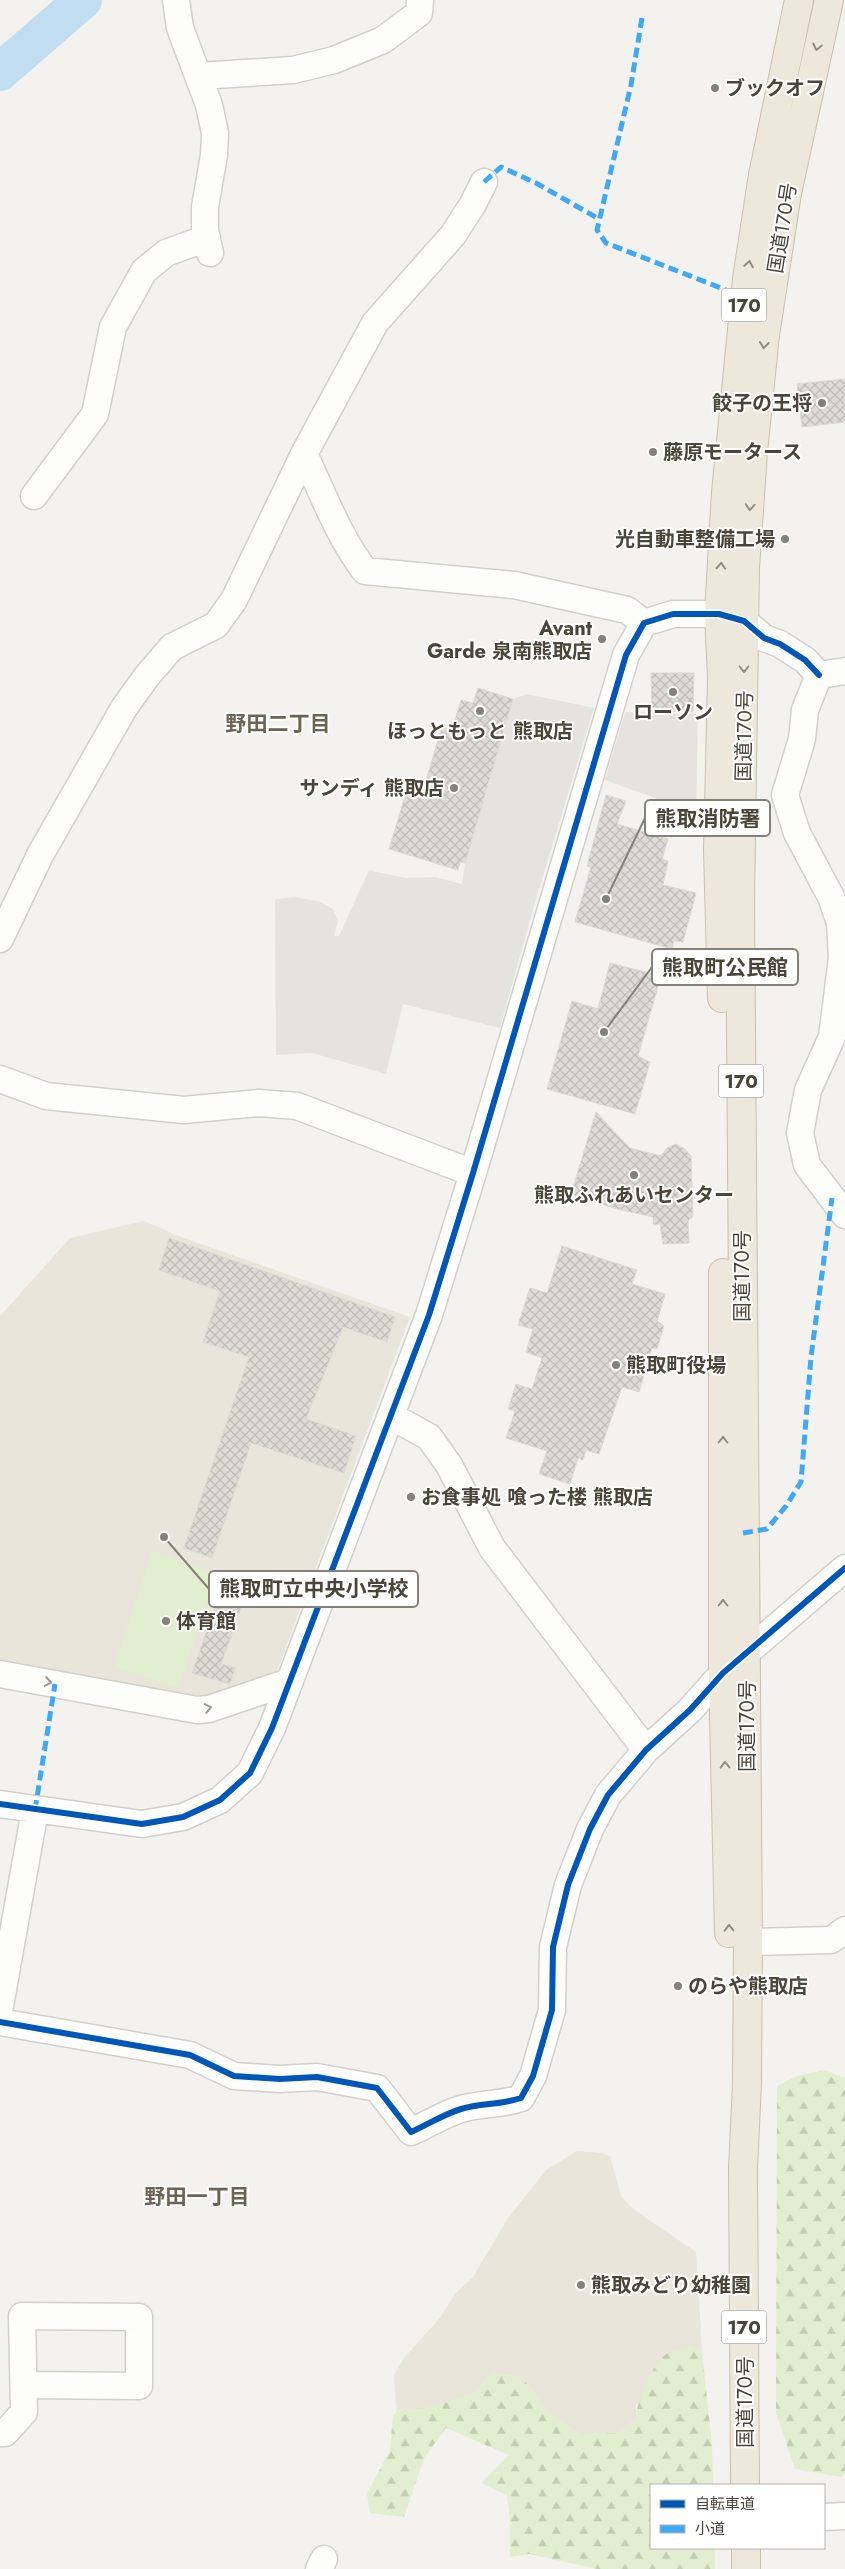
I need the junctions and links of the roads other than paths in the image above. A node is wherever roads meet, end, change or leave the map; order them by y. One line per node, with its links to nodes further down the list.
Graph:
1 (176, 0): 5 (street)
2 (420, 0): 5 (street)
3 (799, 0): 9 (highway, 国道170号 / 170, one-way to 3)
4 (828, 0): 9 (highway, 国道170号 / 170, one-way to 9)
5 (198, 76): 8 (street)
6 (484, 182): 7 (street)
7 (304, 454): 10 (street); 13 (street)
8 (34, 496)
9 (731, 618): 10 (street); 12 (street); 19 (highway, 国道170号 / 170, one-way to 19); 20 (highway, 国道170号 / 170, one-way to 9)
10 (644, 623): 15 (street)
11 (845, 671): 12 (street)
12 (819, 675): 16 (street)
13 (0, 939)
14 (0, 1079): 15 (street)
15 (473, 1173): 17 (street)
16 (845, 1215)
17 (391, 1416): 22 (street); 23 (street)
18 (845, 1568): 19 (street)
19 (747, 1653): 20 (street); 27 (highway, 国道170号 / 170)
20 (723, 1672): 23 (street); 30 (highway, 国道170号 / 170, one-way to 20)
21 (0, 1674): 22 (street, one-way to 22)
22 (290, 1682): 25 (street)
23 (646, 1750): 29 (street)
24 (0, 1804): 25 (street)
25 (35, 1810): 28 (street)
26 (845, 1930): 27 (street)
27 (748, 1942): 30 (highway, 国道170号 / 170)
28 (0, 2006)
29 (0, 2022)
30 (743, 2168): 33 (highway, 国道170号 / 170)
31 (24, 2384): 31 (street); 32 (street)
32 (0, 2433)
33 (745, 2484)
34 (845, 2516): 35 (street)
35 (825, 2517)
36 (746, 2549): 37 (highway)
37 (746, 2569)

